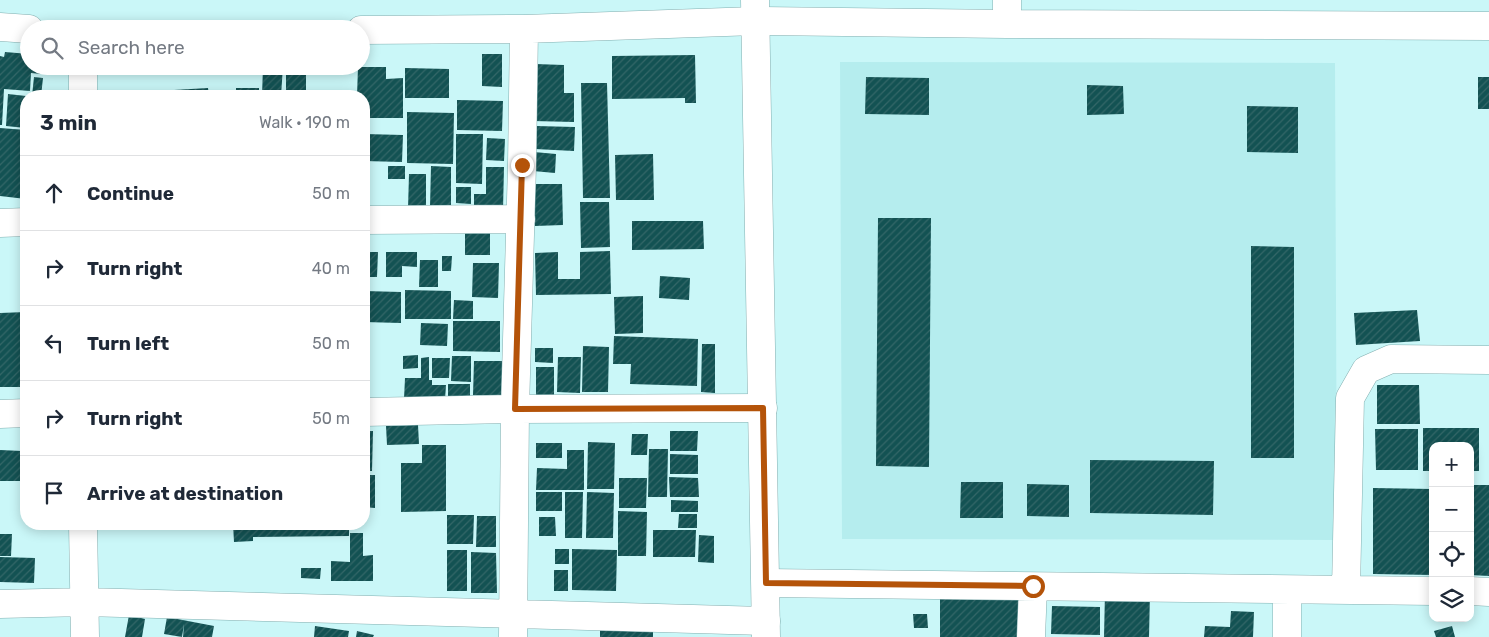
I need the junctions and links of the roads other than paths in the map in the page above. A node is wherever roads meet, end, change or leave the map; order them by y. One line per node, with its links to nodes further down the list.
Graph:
1 (755, 10): 2 (street); 6 (street); 15 (street)
2 (1007, 12): 3 (street)
3 (1489, 26)
4 (0, 27): 5 (street)
5 (20, 28)
6 (524, 29): 7 (street); 10 (street)
7 (370, 30)
8 (83, 75): 9 (street)
9 (83, 90)
10 (521, 219): 11 (street); 16 (street)
11 (370, 220)
12 (20, 222): 13 (street)
13 (0, 224)
14 (1489, 360): 24 (street)
15 (763, 408): 16 (street); 21 (street)
16 (515, 409): 17 (street); 30 (street)
17 (370, 412)
18 (20, 413): 19 (street)
19 (0, 414)
20 (83, 530): 28 (street)
21 (766, 583): 22 (street); 31 (street)
22 (1033, 586): 23 (street); 33 (street)
23 (1288, 590): 24 (street); 34 (street)
24 (1346, 590): 25 (street)
25 (1429, 591)
26 (1474, 591): 27 (street)
27 (1489, 592)
28 (85, 602): 29 (street); 30 (street); 32 (street)
29 (0, 604)
30 (514, 626): 31 (street)
31 (766, 629)
32 (85, 637)
33 (1032, 637)
34 (1286, 637)

